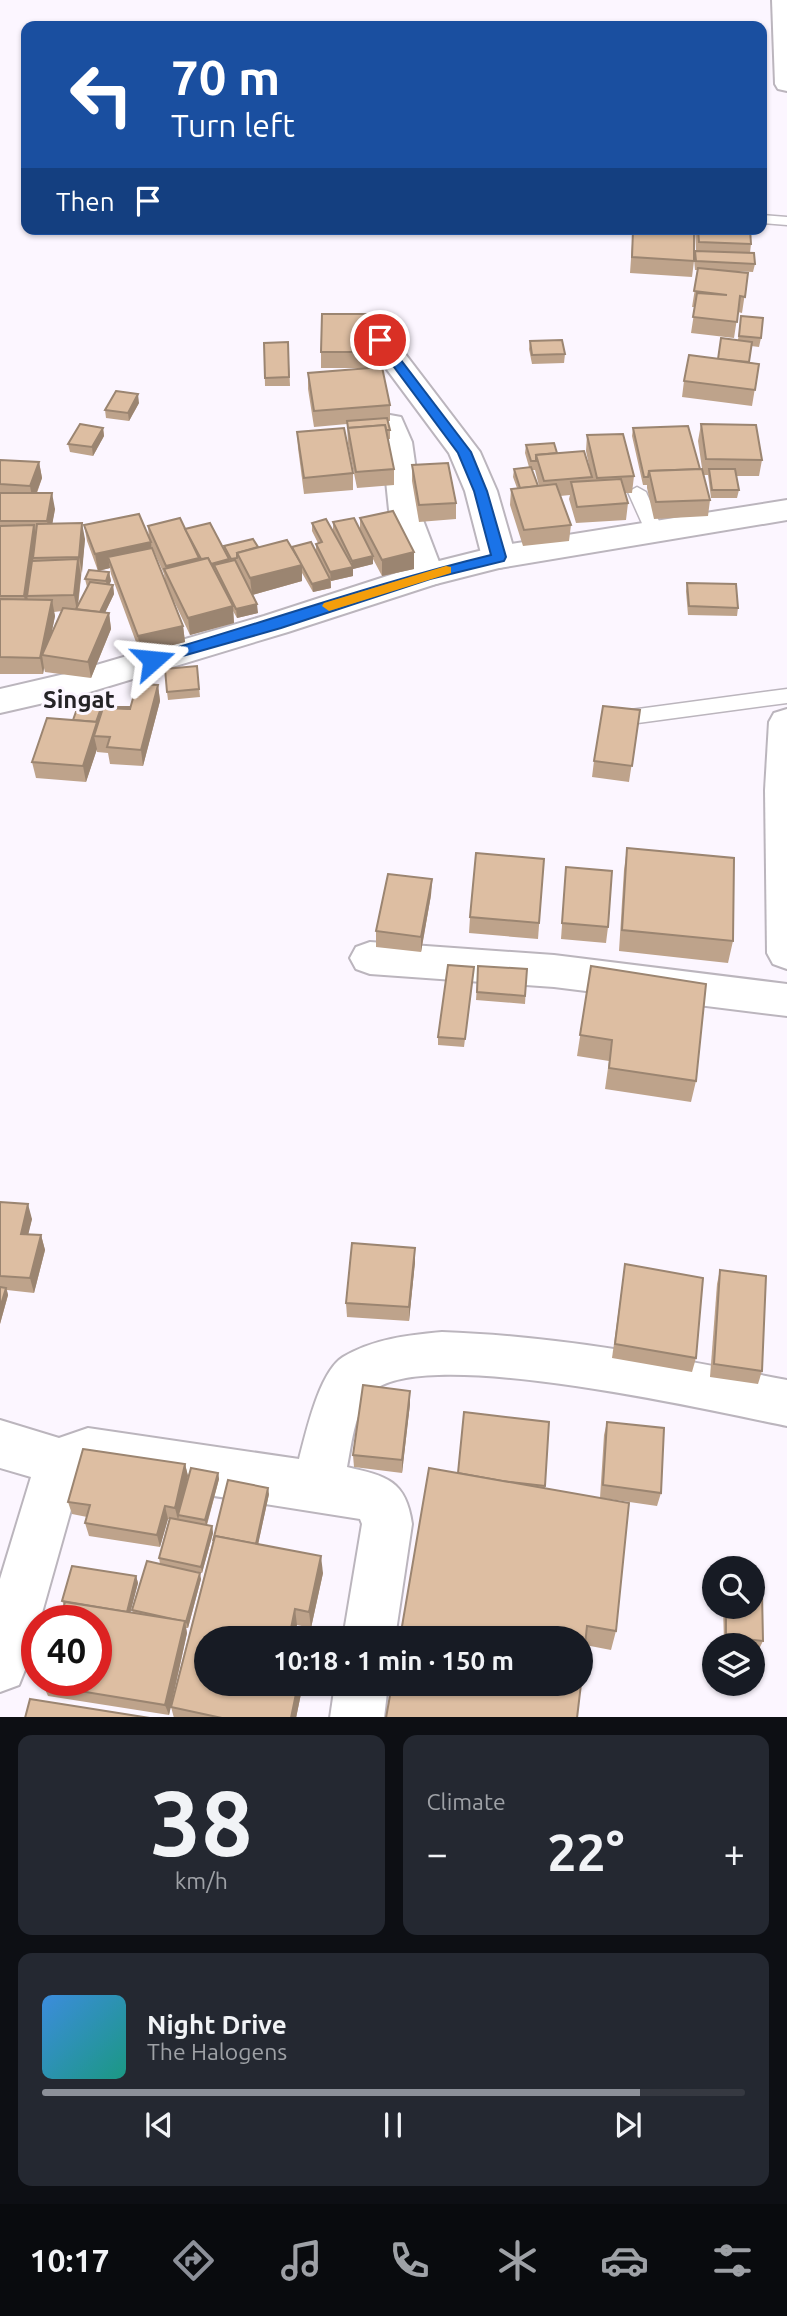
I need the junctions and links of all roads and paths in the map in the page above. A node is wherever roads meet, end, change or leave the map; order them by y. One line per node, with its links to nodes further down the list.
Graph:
1 (784, 0): 2 (street)
2 (787, 84)
3 (767, 219): 4 (lane)
4 (787, 221)
5 (380, 340): 10 (street)
6 (390, 424): 11 (street)
7 (637, 492): 9 (lane)
8 (787, 510): 9 (street)
9 (654, 530): 10 (street)
10 (499, 557): 11 (street)
11 (427, 575): 13 (street)
12 (787, 696): 14 (lane)
13 (0, 701)
14 (623, 718)
15 (787, 722): 16 (street)
16 (787, 953)
17 (370, 958): 18 (street)
18 (787, 1000)
19 (787, 1403): 22 (street)
20 (0, 1444): 21 (street)
21 (62, 1463): 22 (street); 24 (street)
22 (318, 1486): 23 (street)
23 (371, 1626)
24 (0, 1666)
25 (360, 1696): 26 (street)
26 (357, 1717)

